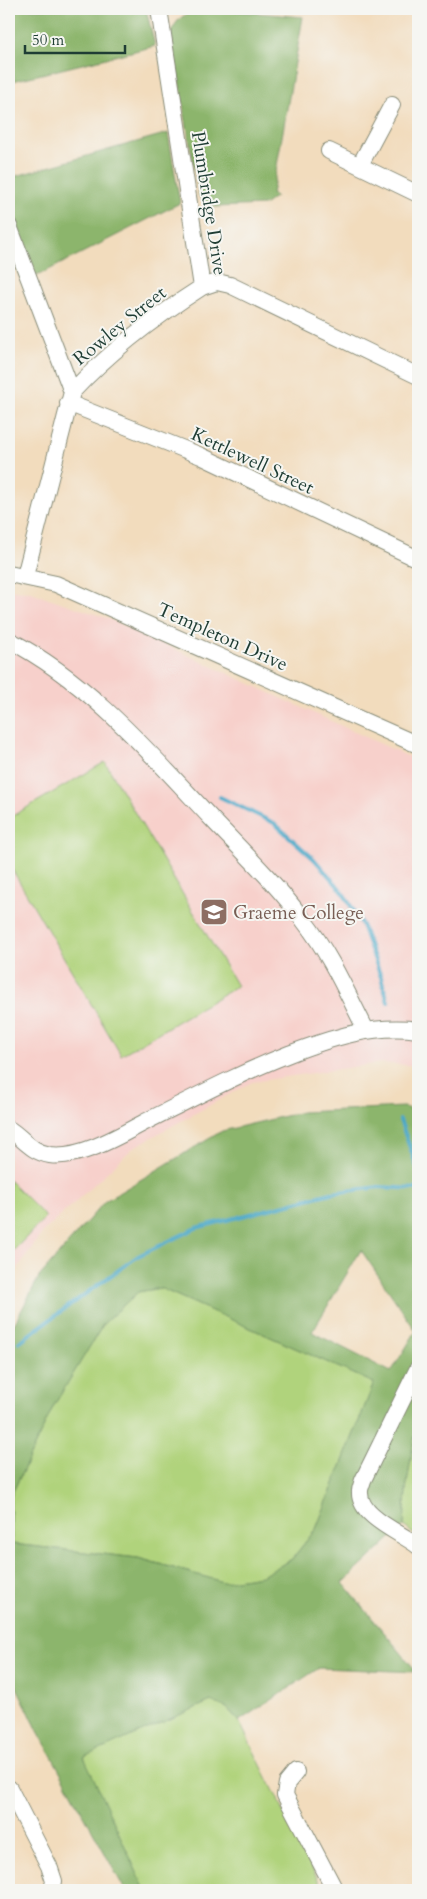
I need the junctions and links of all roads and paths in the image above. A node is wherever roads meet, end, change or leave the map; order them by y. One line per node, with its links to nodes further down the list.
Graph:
1 (159, 9): 7 (street, Plumbridge Drive)
2 (392, 105): 4 (street)
3 (329, 151): 4 (street)
4 (360, 165): 5 (street)
5 (418, 194)
6 (9, 226): 9 (street)
7 (202, 287): 8 (street, Plumbridge Drive); 9 (street, Rowley Street)
8 (418, 376)
9 (70, 397): 10 (street, Kettlewell Street); 12 (street, Rowley Street)
10 (418, 560)
11 (9, 574): 12 (street, Templeton Drive)
12 (25, 576): 14 (street, Templeton Drive)
13 (9, 640): 15 (street)
14 (418, 745)
15 (366, 1030): 16 (street); 17 (street)
16 (418, 1030)
17 (9, 1129)
18 (418, 1368): 19 (street)
19 (418, 1546)
20 (296, 1772): 23 (street)
21 (9, 1788): 22 (street)
22 (52, 1890)
23 (335, 1890)

